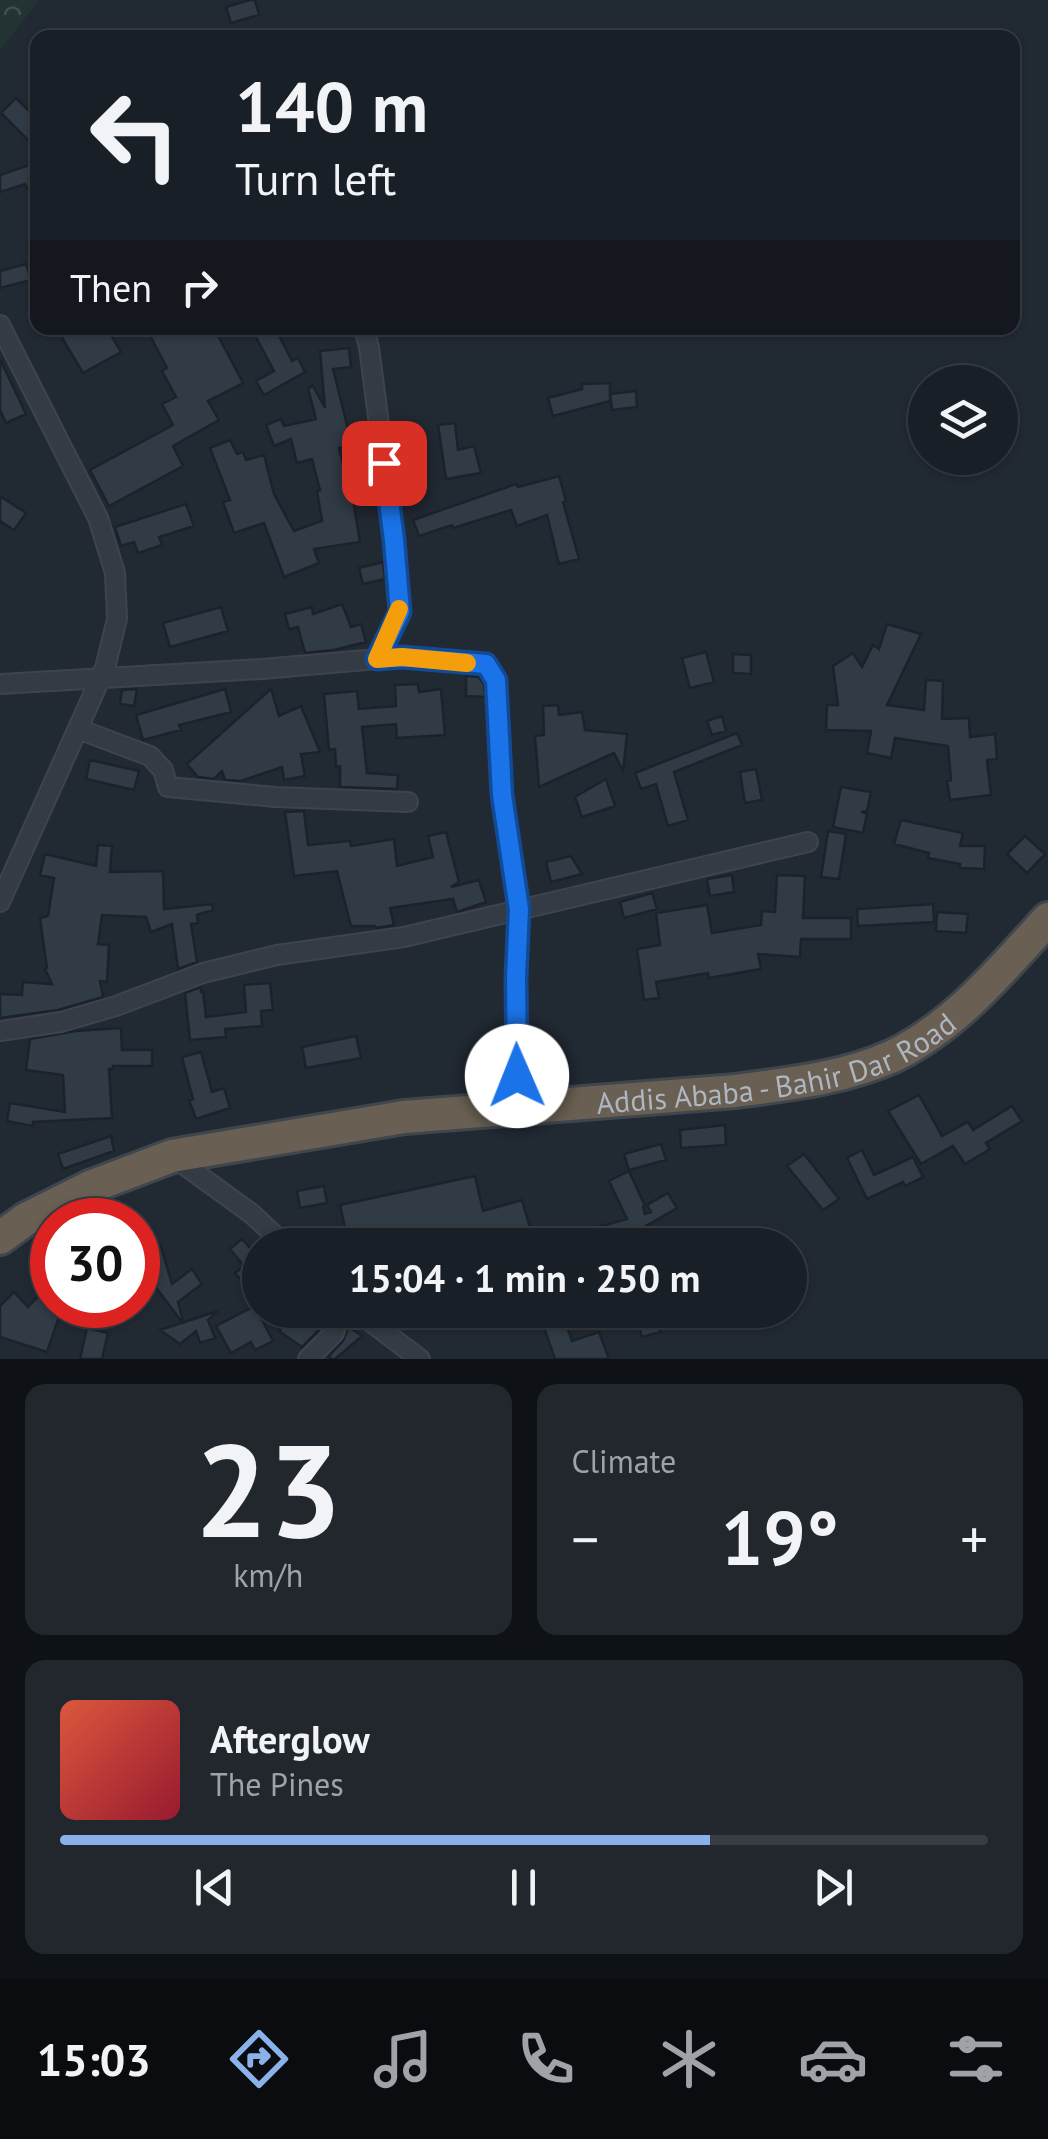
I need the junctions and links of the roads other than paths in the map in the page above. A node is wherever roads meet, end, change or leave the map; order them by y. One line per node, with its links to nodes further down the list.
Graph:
1 (0, 325): 4 (street)
2 (365, 335): 3 (street)
3 (377, 659): 4 (street); 10 (street)
4 (100, 678): 5 (street); 6 (street)
5 (0, 684)
6 (78, 729): 7 (street); 9 (street)
7 (408, 802)
8 (808, 842): 10 (street)
9 (0, 902)
10 (519, 909): 12 (street); 13 (street)
11 (1048, 918): 13 (highway, Addis Ababa - Bahir Dar Road)
12 (0, 1032)
13 (517, 1109): 14 (highway, Addis Ababa - Bahir Dar Road)
14 (172, 1156): 15 (street); 16 (highway, Addis Ababa - Bahir Dar Road)
15 (267, 1228)
16 (0, 1238)
17 (336, 1328): 19 (street)
18 (380, 1328): 20 (street)
19 (308, 1359)
20 (420, 1359)

